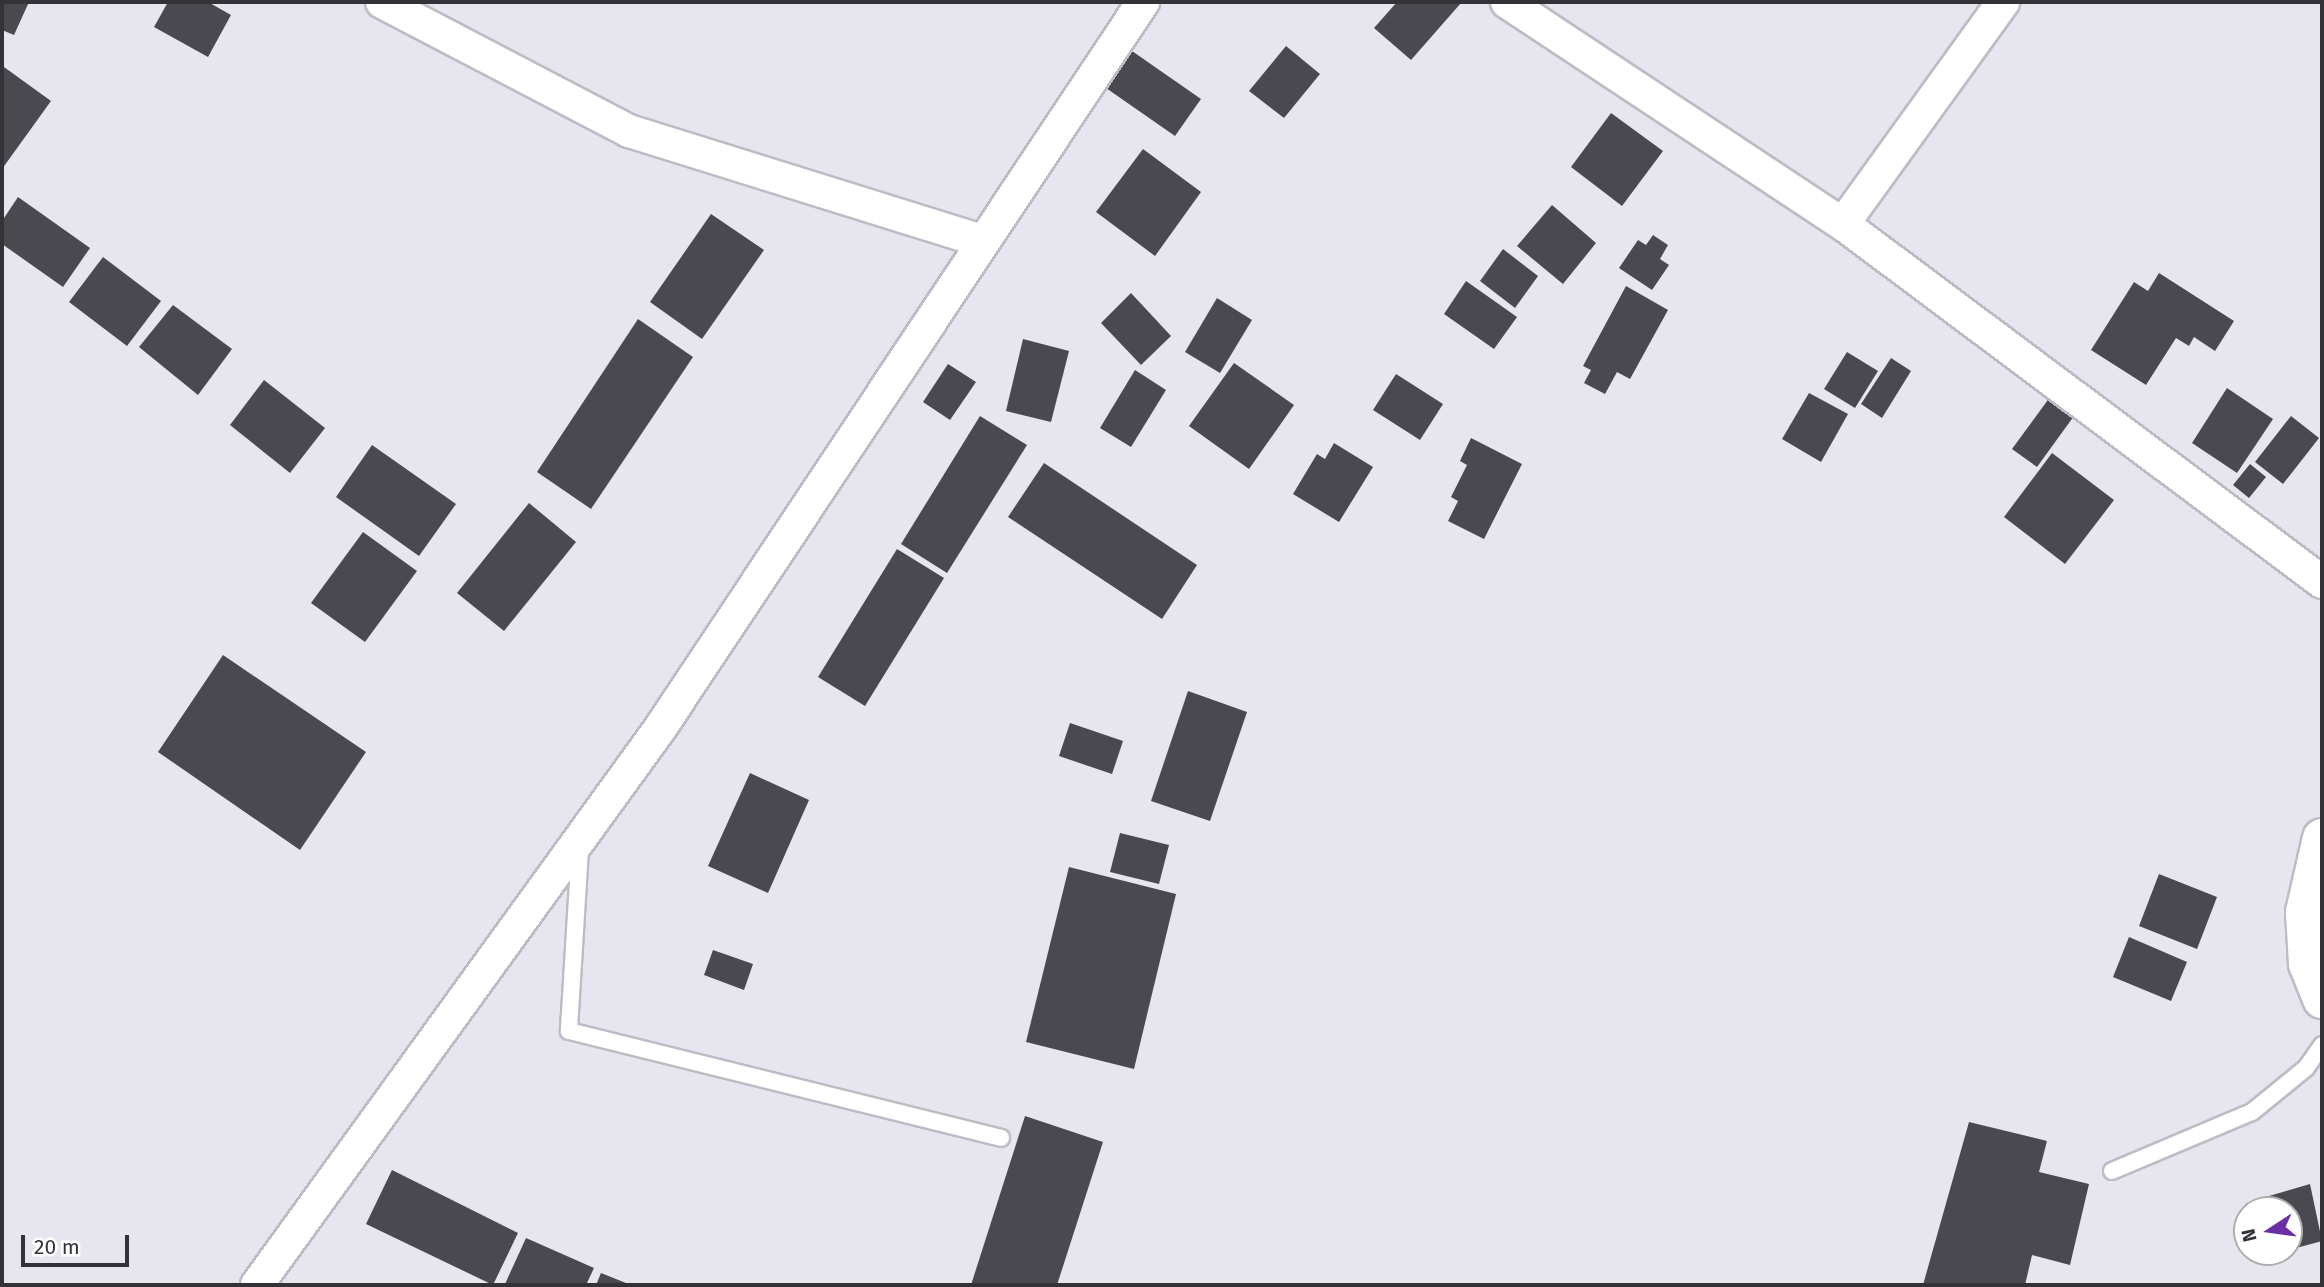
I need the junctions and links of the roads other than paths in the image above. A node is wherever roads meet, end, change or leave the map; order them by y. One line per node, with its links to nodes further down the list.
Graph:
1 (382, 2): 6 (street)
2 (1143, 2): 6 (street)
3 (1507, 2): 5 (street)
4 (2003, 2): 5 (street)
5 (1843, 224): 7 (street)
6 (981, 240): 8 (street)
7 (2322, 582)
8 (580, 835): 12 (lane); 14 (street)
9 (2322, 838): 10 (street)
10 (2322, 999)
11 (2322, 1045): 13 (lane)
12 (1001, 1138)
13 (2112, 1171)
14 (257, 1285)

